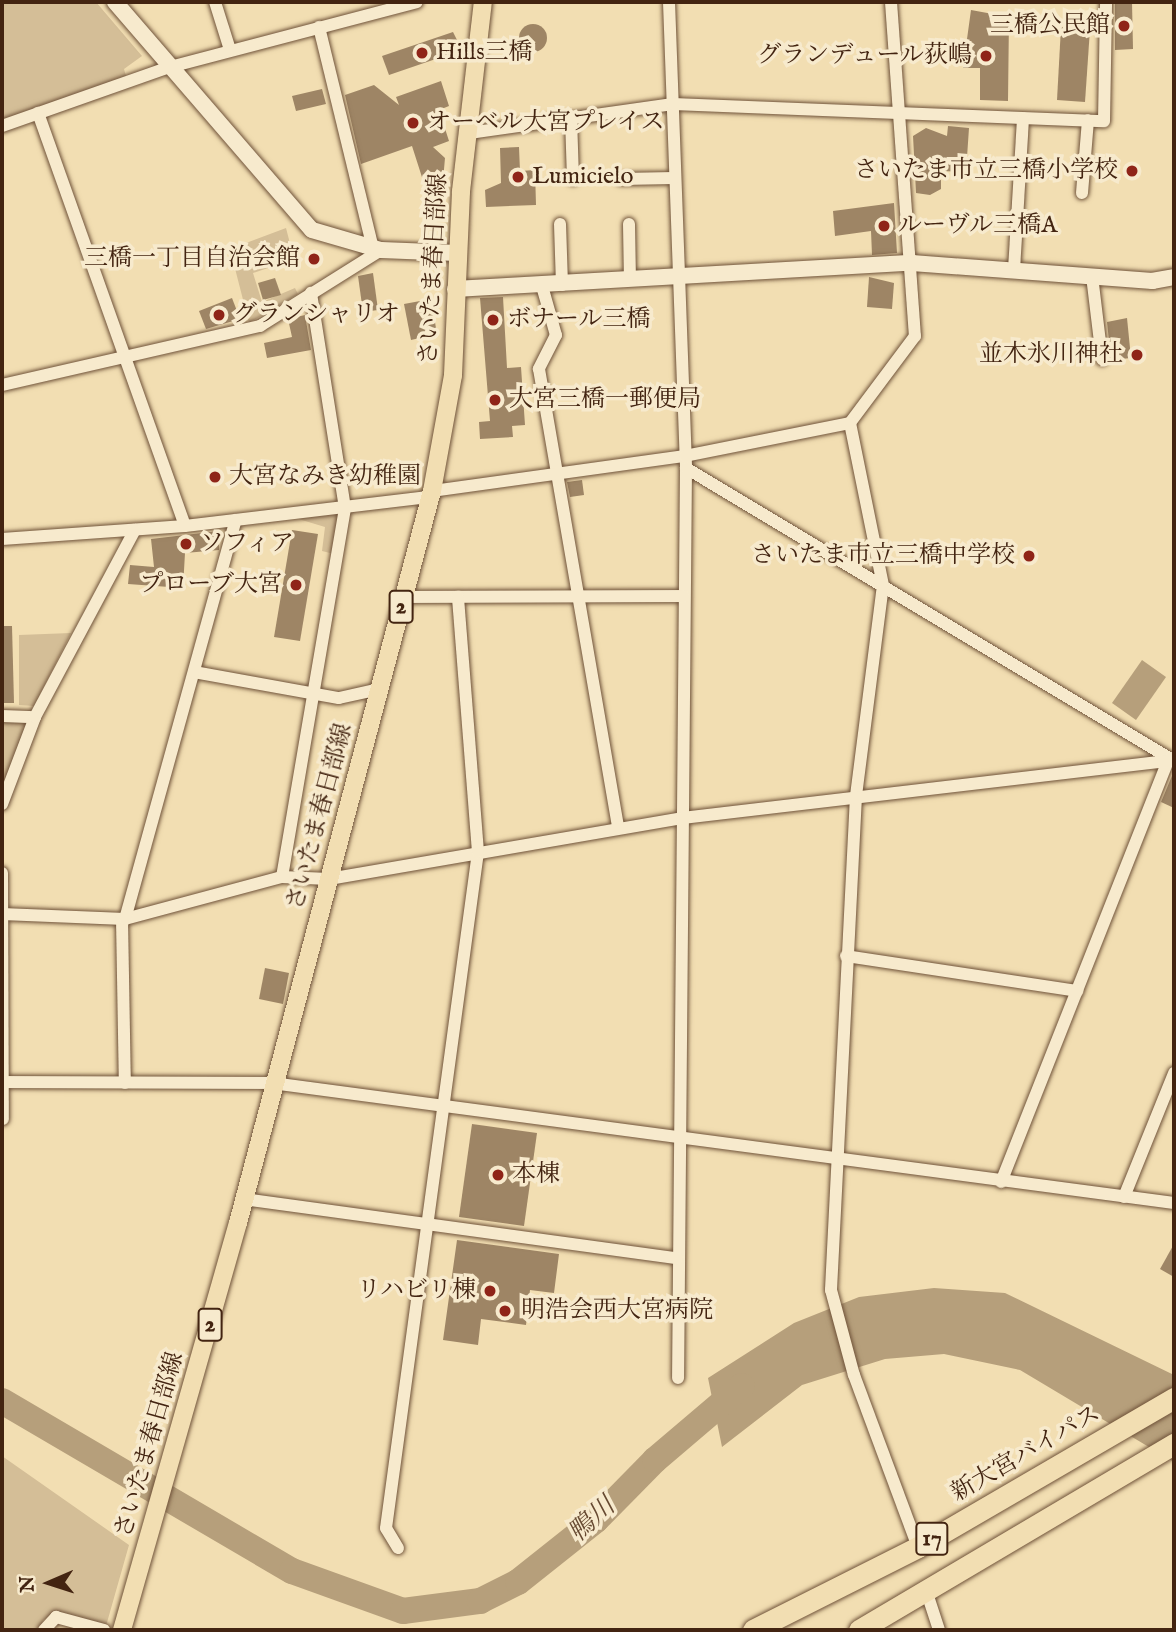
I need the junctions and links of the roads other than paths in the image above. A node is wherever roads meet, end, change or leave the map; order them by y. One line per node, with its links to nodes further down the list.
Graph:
1 (115, 2): 10 (street)
2 (215, 2): 9 (street)
3 (417, 2): 8 (street)
4 (483, 2): 18 (main road, さいたま春日部線 / 2)
5 (669, 2): 11 (street)
6 (891, 2): 13 (street)
7 (1106, 2): 16 (street)
8 (319, 27): 9 (street); 25 (street)
9 (230, 50): 10 (street)
10 (170, 67): 12 (street); 25 (street)
11 (673, 104): 13 (street); 14 (street); 19 (street)
12 (38, 113): 17 (street); 37 (street)
13 (899, 113): 15 (street); 27 (street)
14 (571, 118): 18 (street); 20 (street)
15 (1023, 118): 16 (street); 28 (street)
16 (1088, 120): 22 (street)
17 (2, 126)
18 (469, 133): 26 (main road, さいたま春日部線 / 2)
19 (674, 178): 21 (street); 29 (street)
20 (573, 179)
21 (621, 179)
22 (1082, 193)
23 (560, 224): 33 (street)
24 (629, 224): 32 (street)
25 (377, 249): 26 (street); 36 (street)
26 (457, 253): 35 (main road, さいたま春日部線 / 2)
27 (912, 263): 28 (street); 29 (street); 40 (street)
28 (1014, 270): 30 (street)
29 (678, 276): 32 (street); 41 (street)
30 (1092, 276): 31 (street); 38 (street)
31 (1174, 277)
32 (630, 279): 33 (street)
33 (562, 285): 34 (street)
34 (542, 286): 35 (street); 42 (street)
35 (455, 289): 43 (main road, さいたま春日部線 / 2)
36 (311, 293): 37 (street); 44 (street)
37 (125, 359): 39 (street); 46 (street)
38 (1102, 359)
39 (2, 385)
40 (850, 423): 41 (street); 49 (street)
41 (685, 462): 42 (street); 49 (street); 53 (street)
42 (559, 474): 43 (street); 52 (street)
43 (431, 494): 44 (street); 50 (main road, さいたま春日部線 / 2)
44 (345, 508): 45 (street); 56 (street)
45 (236, 520): 46 (street); 54 (street)
46 (185, 526): 47 (street)
47 (135, 530): 48 (street); 58 (street)
48 (2, 539)
49 (883, 585): 59 (street); 60 (street)
50 (404, 597): 51 (street); 55 (main road, さいたま春日部線 / 2)
51 (457, 597): 52 (street); 64 (street)
52 (580, 597): 53 (street); 63 (street)
53 (684, 597): 62 (street)
54 (194, 672): 56 (street); 69 (street)
55 (380, 689): 56 (street); 67 (main road, さいたま春日部線 / 2)
56 (314, 694): 66 (street)
57 (2, 716): 58 (street)
58 (35, 717): 61 (street)
59 (1172, 759): 60 (street); 71 (street)
60 (856, 796): 62 (street); 70 (street)
61 (2, 804)
62 (682, 818): 63 (street); 78 (street)
63 (618, 828): 64 (street)
64 (478, 852): 67 (street); 76 (street)
65 (2, 873): 68 (street)
66 (282, 877): 67 (street); 69 (street)
67 (329, 879): 75 (main road, さいたま春日部線 / 2)
68 (3, 914): 69 (street); 73 (street)
69 (124, 919): 74 (street)
70 (846, 956): 71 (street); 79 (street)
71 (1077, 991): 80 (street)
72 (1174, 1073): 81 (street)
73 (3, 1082): 74 (street); 77 (street)
74 (125, 1083): 75 (street)
75 (272, 1083): 76 (street); 82 (main road, さいたま春日部線 / 2)
76 (443, 1107): 78 (street); 84 (street)
77 (3, 1119)
78 (679, 1141): 79 (street); 85 (street)
79 (834, 1162): 80 (street); 89 (street)
80 (1001, 1182): 81 (street)
81 (1124, 1197): 83 (street)
82 (244, 1199): 84 (street); 94 (main road, さいたま春日部線 / 2)
83 (1174, 1203)
84 (428, 1223): 85 (street); 90 (street)
85 (677, 1258): 86 (street)
86 (678, 1378)
87 (1174, 1398): 89 (highway, 新大宮バイパス / 17)
88 (1174, 1444): 91 (highway, 17)
89 (918, 1547): 95 (highway, 新大宮バイパス / 17)
90 (398, 1548)
91 (926, 1590): 96 (highway, 17); 97 (street)
92 (44, 1630): 93 (street)
93 (104, 1630)
94 (121, 1630)
95 (753, 1630)
96 (859, 1630)
97 (939, 1630)

